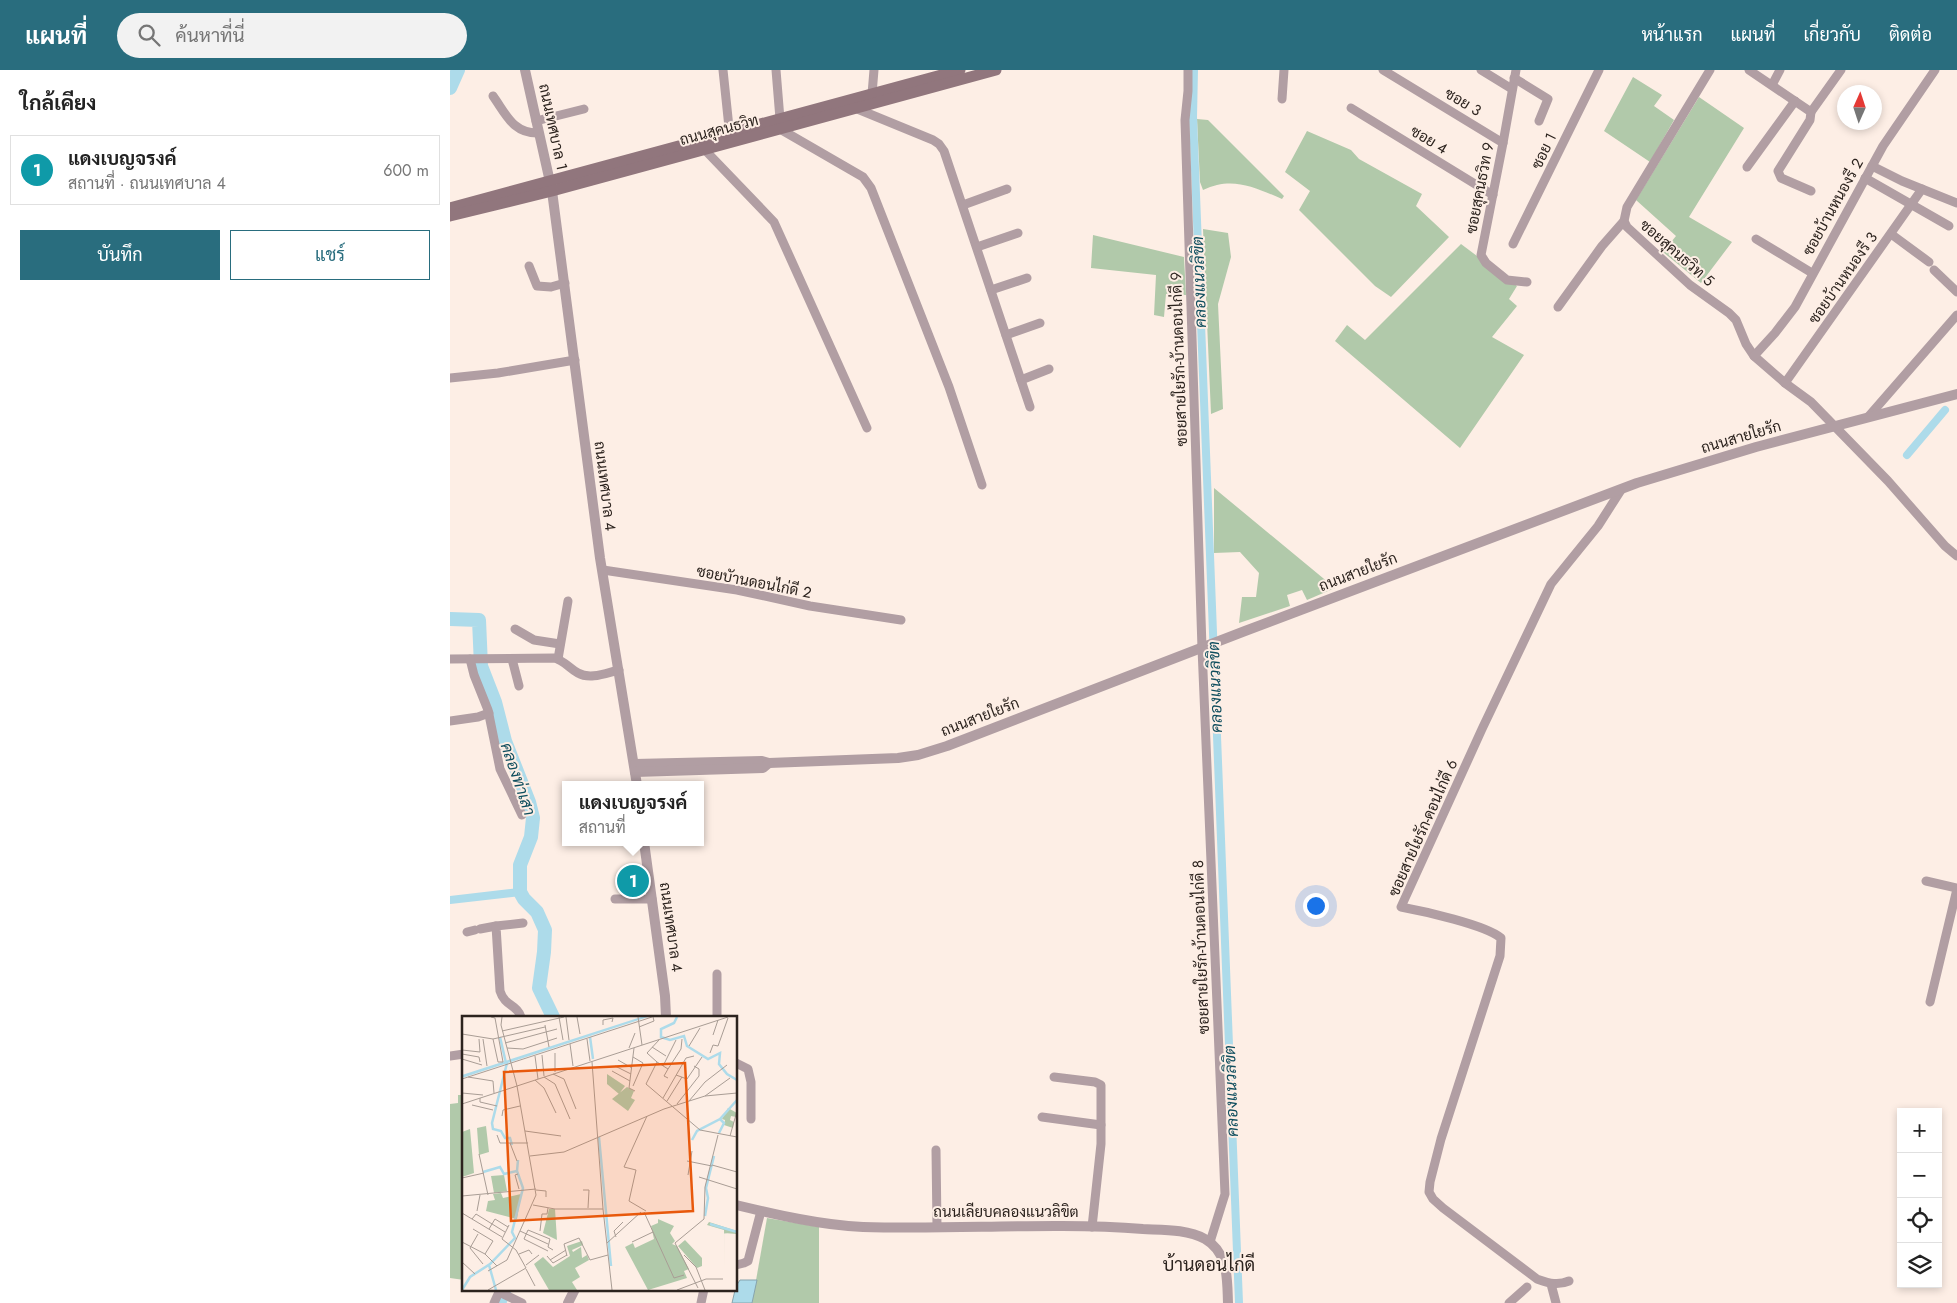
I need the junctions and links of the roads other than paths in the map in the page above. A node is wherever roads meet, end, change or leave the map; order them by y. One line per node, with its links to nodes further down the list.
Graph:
1 (723, 70): 33 (street)
2 (776, 70): 31 (street)
3 (874, 70): 20 (street)
4 (960, 70): 20 (main road, ถนนสุคนธวิท)
5 (996, 70): 25 (main road, ถนนสุคนธวิท)
6 (1188, 70): 88 (street, ซอยสายใยรัก-บ้านดอนไก่ดี 9)
7 (1284, 70): 22 (street)
8 (1383, 70): 34 (street, ซอย 3)
9 (1480, 70): 19 (street)
10 (1599, 70): 55 (street, ซอย 1)
11 (1710, 70): 50 (street, ซอยสุคนธวิท 5)
12 (1749, 70): 18 (street)
13 (1780, 70): 18 (street)
14 (1841, 70): 28 (street)
15 (1935, 70): 36 (street, ซอยบ้านหนองรี 2)
16 (526, 71): 29 (street, ถนนเทศบาล 1)
17 (1515, 74): 19 (street, ซอยสุคนธวิท 9); 30 (street)
18 (1772, 85): 23 (street)
19 (1512, 89): 34 (street, ซอยสุคนธวิท 9)
20 (872, 94): 24 (main road, ถนนสุคนธวิท)
21 (493, 96): 32 (street)
22 (1282, 99)
23 (1795, 101): 28 (street); 37 (street)
24 (845, 102): 25 (street); 31 (main road, ถนนสุคนธวิท)
25 (856, 108): 31 (main road, ถนนสุคนธวิท); 47 (street)
26 (1351, 108): 43 (street, ซอย 4)
27 (584, 109): 29 (street)
28 (1811, 112): 42 (street)
29 (536, 121): 32 (street, ถนนเทศบาล 1)
30 (1539, 121)
31 (780, 124): 33 (main road, ถนนสุคนธวิท); 80 (street)
32 (539, 133): 39 (street, ถนนเทศบาล 1)
33 (730, 137): 35 (main road, ถนนสุคนธวิท); 39 (main road, ถนนสุคนธวิท)
34 (1503, 143): 43 (street, ซอยสุคนธวิท 9)
35 (704, 149): 39 (main road, ถนนสุคนธวิท); 79 (street)
36 (1872, 166): 38 (street, ซอยบ้านหนองรี 2); 41 (street)
37 (1747, 167)
38 (1865, 178): 45 (street); 58 (street, ซอยบ้านหนองรี 2)
39 (551, 186): 46 (main road, ถนนสุคนธวิท); 61 (street, ถนนเทศบาล 4)
40 (1007, 188): 47 (street)
41 (1922, 189): 44 (street); 45 (street, ซอยบ้านหนองรี 3)
42 (1811, 191)
43 (1493, 195): 60 (street, ซอยสุคนธวิท 9)
44 (1957, 203)
45 (1910, 204): 51 (street); 53 (street, ซอยบ้านหนองรี 3)
46 (477, 205): 48 (main road, ถนนสุคนธวิท); 49 (main road, ถนนสุคนธวิท)
47 (963, 205): 56 (street)
48 (450, 208)
49 (450, 216)
50 (1624, 221): 64 (street); 68 (street, ซอยสุคนธวิท 5)
51 (1950, 226)
52 (1018, 234): 56 (street)
53 (1891, 234): 63 (street); 73 (street, ซอยบ้านหนองรี 3)
54 (1756, 239): 58 (street)
55 (1513, 244)
56 (977, 247): 62 (street)
57 (529, 266): 61 (street)
58 (1812, 273): 68 (street, ซอยบ้านหนองรี 2)
59 (1026, 278): 62 (street)
60 (1527, 282)
61 (564, 283): 69 (street, ถนนเทศบาล 4)
62 (991, 290): 67 (street)
63 (1957, 292)
64 (1558, 307)
65 (1957, 314): 77 (street)
66 (1040, 324): 67 (street)
67 (1006, 335): 72 (street)
68 (1754, 356): 73 (street, ซอยสุคนธวิท 5)
69 (575, 360): 71 (street); 83 (street, ถนนเทศบาล 4)
70 (1049, 369): 72 (street)
71 (450, 378)
72 (1021, 380): 76 (street)
73 (1785, 383): 78 (street, ซอยสุคนธวิท 5)
74 (1957, 386): 75 (street)
75 (1953, 395): 77 (street, ถนนสายใยรัก)
76 (1030, 407)
77 (1869, 416): 78 (street, ถนนสายใยรัก)
78 (1835, 426): 81 (street, ถนนสายใยรัก); 82 (street, ซอยสุคนธวิท 5)
79 (867, 428)
80 (982, 485)
81 (1621, 490): 88 (street, ถนนสายใยรัก); 129 (street, ซอยสายใยรัก-ดอนไก่ดี 6)
82 (1957, 556)
83 (603, 570): 85 (street, ซอยบัานดอนไก่ดี 2); 93 (street, ถนนเทศบาล 4)
84 (568, 601): 87 (street)
85 (901, 620)
86 (515, 629): 87 (street)
87 (560, 644): 92 (street)
88 (1204, 647): 98 (street, ถนนสายใยรัก); 126 (street, ซอยสายใยรัก-บ้านดอนไก่ดี 8)
89 (450, 659): 90 (street)
90 (475, 659): 91 (street); 95 (street)
91 (512, 659): 92 (street); 94 (street)
92 (558, 659): 93 (street)
93 (619, 670): 97 (street, ถนนเทศบาล 4)
94 (519, 686)
95 (489, 713): 96 (street); 102 (street)
96 (450, 721)
97 (631, 744): 98 (street); 99 (street, ถนนเทศบาล 4)
98 (656, 767): 99 (street, ถนนสายใยรัก); 101 (street)
99 (635, 768): 100 (street, ถนนเทศบาล 4)
100 (637, 781)
101 (645, 781)
102 (522, 815)
103 (645, 846): 107 (street, ถนนเทศบาล 4)
104 (1926, 881): 105 (street)
105 (1957, 889): 112 (street)
106 (615, 899): 107 (street)
107 (652, 899): 114 (street, ถนนเทศบาล 4)
108 (523, 923): 109 (street)
109 (496, 926): 110 (street); 113 (street)
110 (474, 930)
111 (717, 974): 115 (street)
112 (1930, 1002)
113 (521, 1016)
114 (666, 1016)
115 (717, 1016)
116 (738, 1064): 119 (street)
117 (1054, 1077): 120 (street)
118 (1042, 1117): 120 (street)
119 (751, 1119)
120 (1102, 1125): 125 (street)
121 (936, 1150): 124 (street)
122 (738, 1205): 123 (street, ถนนเลียบคลองแนวลิขิต)
123 (761, 1211): 124 (street, ถนนเลียบคลองแนวลิขิต); 127 (street)
124 (938, 1227): 125 (street, ถนนเลียบคลองแนวลิขิต)
125 (1092, 1227): 126 (street, ถนนเลียบคลองแนวลิขิต)
126 (1210, 1242): 137 (street)
127 (738, 1264)
128 (1569, 1281): 129 (street)
129 (1551, 1284): 139 (street)
130 (1527, 1287): 138 (street)
131 (574, 1290): 135 (street)
132 (704, 1290): 136 (street)
133 (494, 1303): 134 (street)
134 (522, 1303)
135 (568, 1303)
136 (701, 1303)
137 (1228, 1303)
138 (1509, 1303)
139 (1556, 1303)

